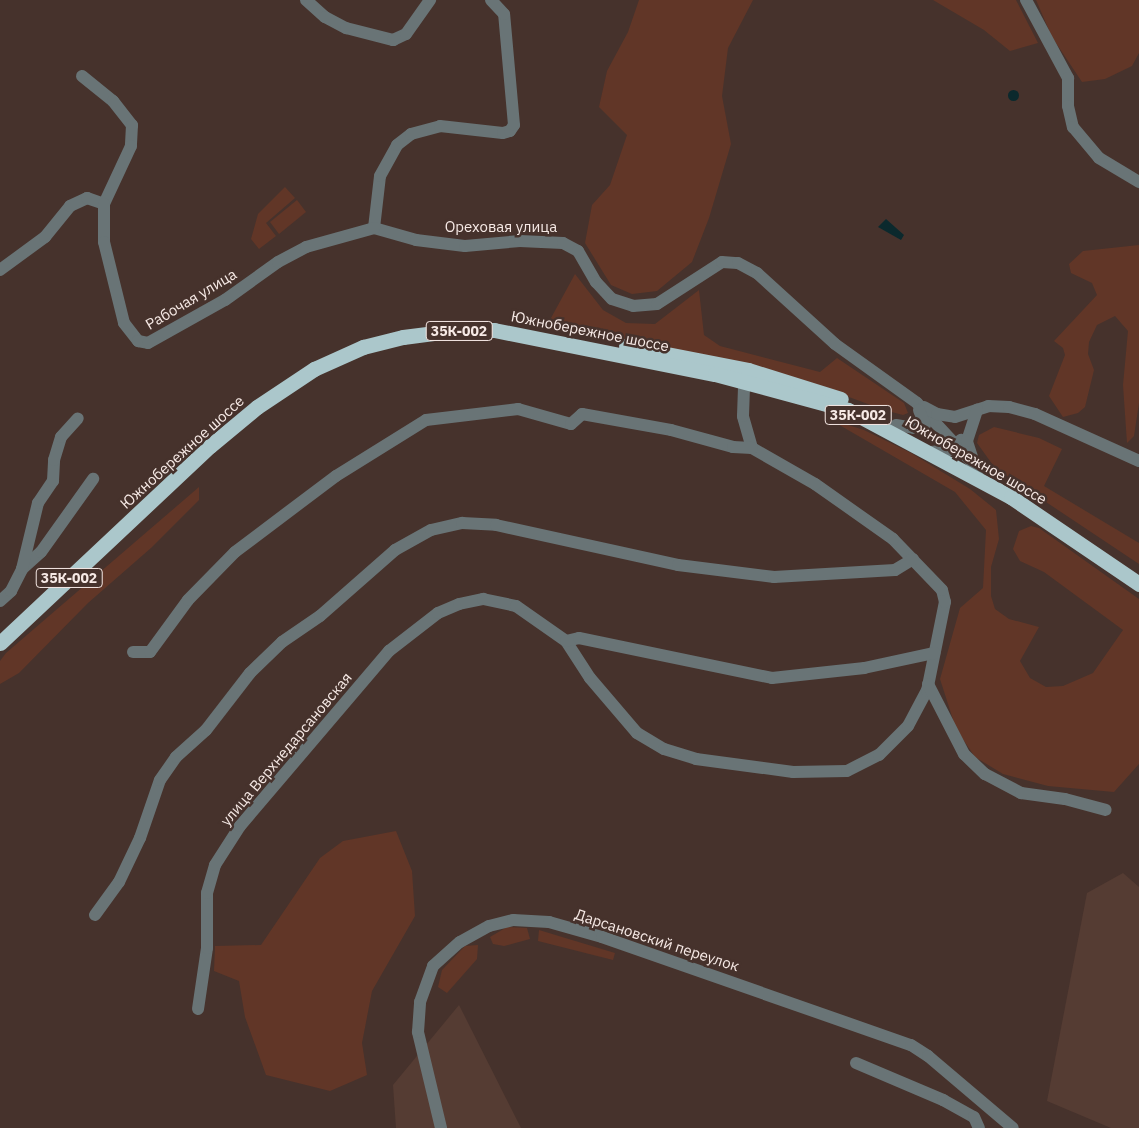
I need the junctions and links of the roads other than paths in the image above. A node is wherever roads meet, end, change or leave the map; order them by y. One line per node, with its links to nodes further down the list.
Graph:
1 (306, 0): 2 (street)
2 (430, 0)
3 (492, 0): 8 (street)
4 (1026, 0): 6 (street)
5 (82, 76): 7 (street)
6 (1139, 182)
7 (104, 204): 8 (street, Рабочая улица); 9 (street)
8 (374, 228): 11 (street, Ореховая улица)
9 (0, 270)
10 (744, 380): 17 (highway, Южнобережное шоссе / 35К-002); 18 (street); 30 (highway, Южнобережное шоссе / 35К-002)
11 (917, 403): 13 (street); 15 (street, Ореховая улица)
12 (977, 410): 13 (street); 16 (street); 20 (street)
13 (955, 417): 15 (street)
14 (78, 418): 24 (street)
15 (930, 424): 17 (street); 19 (street, Ореховая улица)
16 (969, 426): 19 (street); 21 (street)
17 (898, 431): 19 (highway, Южнобережное шоссе); 28 (highway, Южнобережное шоссе / 35К-002)
18 (752, 448): 23 (street); 31 (street)
19 (944, 449): 21 (highway, Южнобережное шоссе); 26 (highway, Южнобережное шоссе)
20 (1139, 461)
21 (979, 470): 25 (highway, Южнобережное шоссе)
22 (93, 479): 24 (street)
23 (913, 559): 32 (street); 35 (street)
24 (22, 569): 27 (street)
25 (1139, 576)
26 (1139, 584)
27 (0, 600)
28 (0, 629)
29 (566, 641): 32 (street); 33 (street); 36 (street, улица Верхнедарсановская)
30 (0, 643)
31 (133, 652)
32 (934, 653): 33 (street)
33 (928, 684): 34 (street)
34 (1106, 810)
35 (96, 915)
36 (198, 1009)
37 (856, 1064): 39 (street)
38 (441, 1128): 40 (street, Дарсановский переулок)
39 (979, 1128)
40 (1013, 1128)

